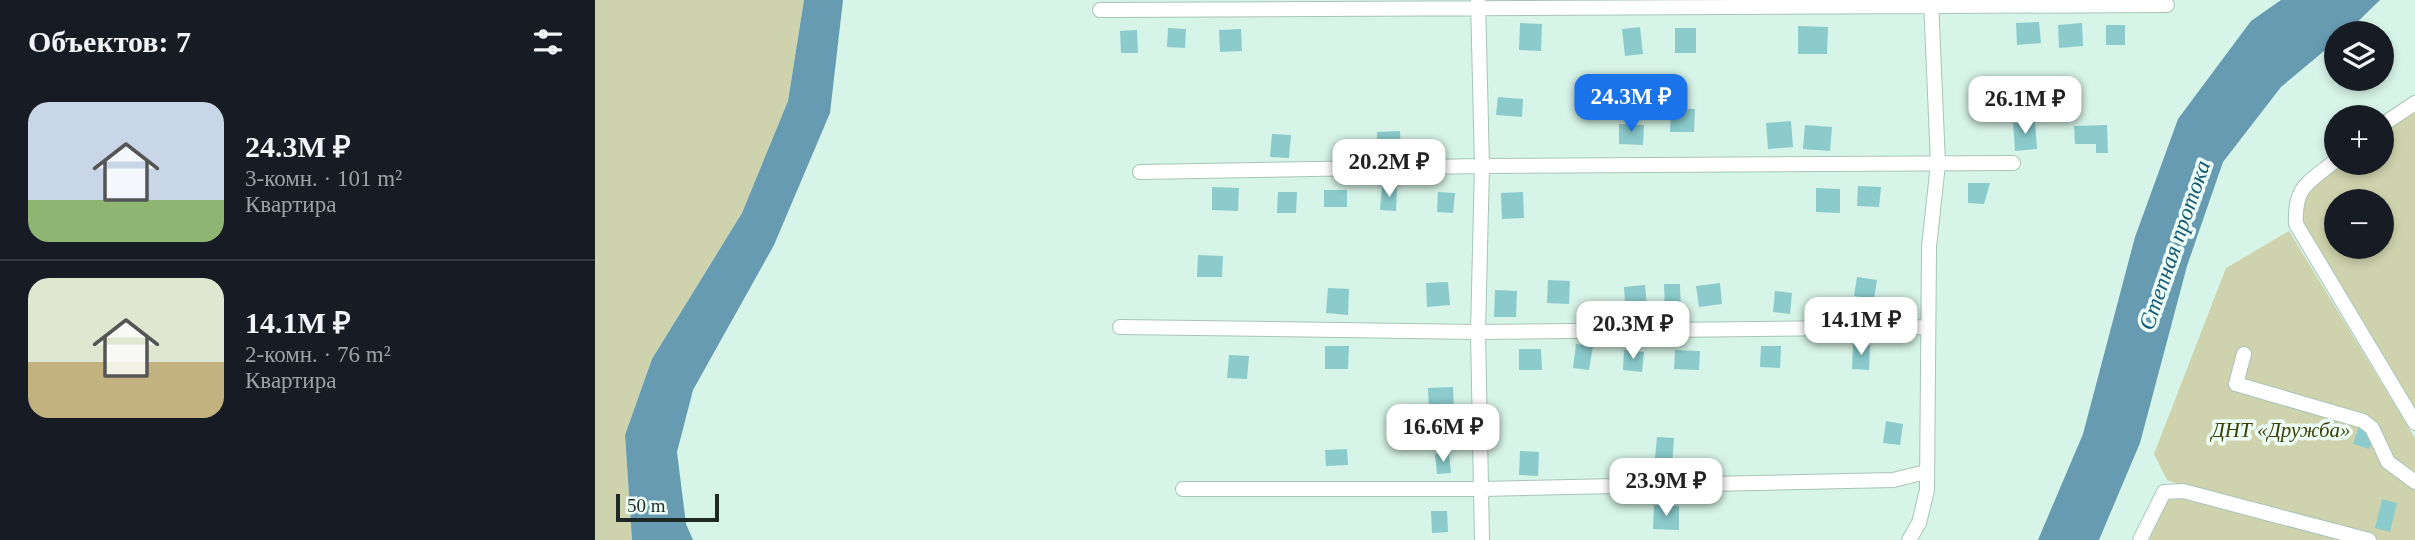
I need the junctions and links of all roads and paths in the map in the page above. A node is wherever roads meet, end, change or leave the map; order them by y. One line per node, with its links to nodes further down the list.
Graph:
1 (1931, 4): 2 (street); 3 (street); 8 (street)
2 (1478, 5): 4 (street); 9 (street)
3 (2167, 5)
4 (1100, 10)
5 (2415, 103): 6 (street)
6 (2394, 117)
7 (2013, 163): 8 (street)
8 (1938, 164): 9 (street); 13 (street)
9 (1482, 166): 11 (street); 14 (street)
10 (2324, 170): 16 (street)
11 (1140, 172)
12 (1120, 327): 14 (street)
13 (1928, 327): 14 (street); 17 (street)
14 (1478, 332): 20 (street)
15 (2244, 354): 18 (street)
16 (2415, 423)
17 (1926, 472): 20 (street); 21 (street)
18 (2415, 482)
19 (1183, 489): 20 (street)
20 (1482, 489): 22 (street)
21 (1919, 523): 23 (street); 24 (street)
22 (1482, 540)
23 (1909, 540)
24 (1916, 540)
25 (2140, 540): 26 (street)
26 (2369, 540)

